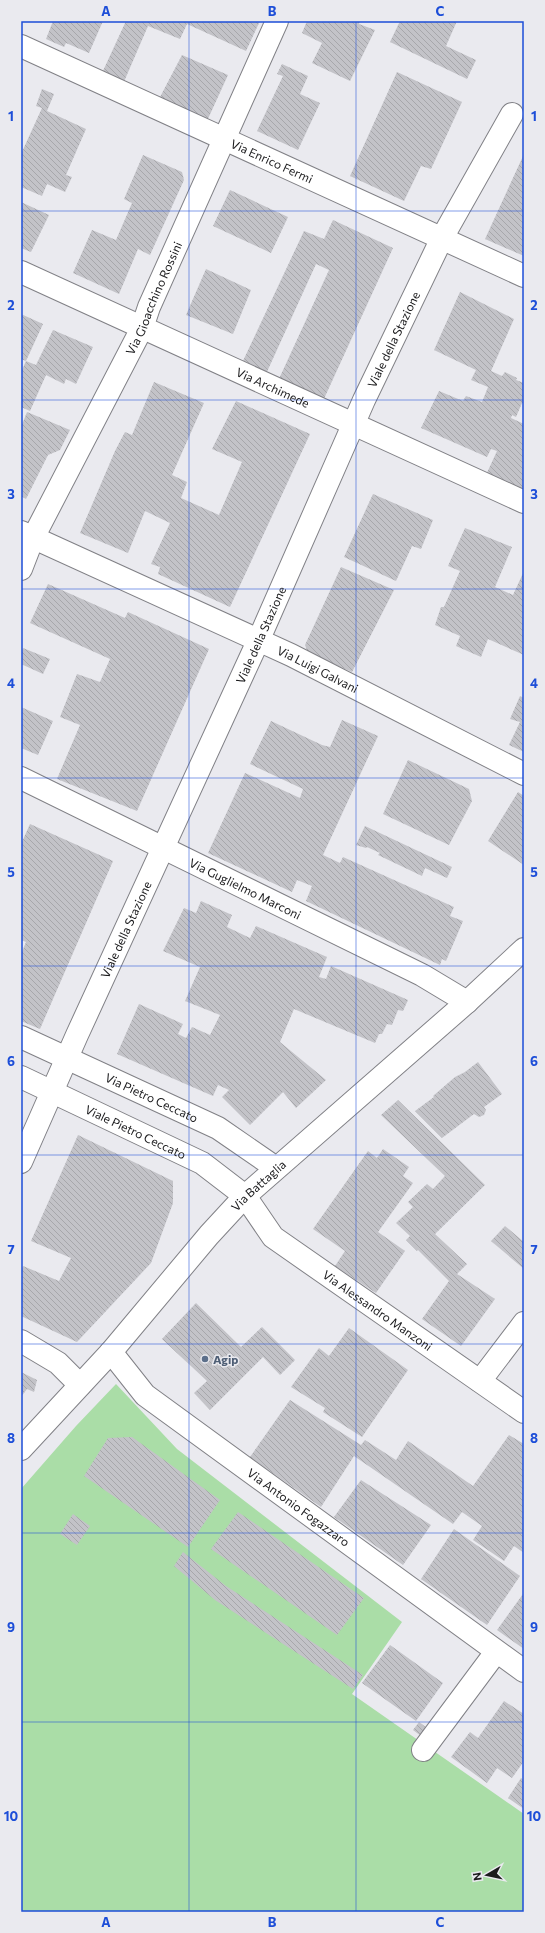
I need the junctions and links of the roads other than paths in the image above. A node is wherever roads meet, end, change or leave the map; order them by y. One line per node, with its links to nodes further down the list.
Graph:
1 (277, 21): 4 (street, Via Gioacchino Rossini)
2 (21, 46): 4 (street, Via Enrico Fermi)
3 (512, 114): 5 (street, Viale della Stazione)
4 (224, 140): 5 (street, Via Enrico Fermi); 8 (street, Via Gioacchino Rossini)
5 (442, 238): 7 (street, Via Enrico Fermi); 9 (street, Viale della Stazione)
6 (21, 272): 8 (street, Via Archimede)
7 (524, 276)
8 (142, 328): 9 (street, Via Archimede); 11 (street, Via Gioacchino Rossini)
9 (353, 424): 10 (street, Via Archimede); 13 (street, Viale della Stazione)
10 (524, 502)
11 (27, 535): 12 (street, Via Gioacchino Rossini); 13 (street, Via Luigi Galvani)
12 (21, 570)
13 (259, 639): 14 (street, Via Luigi Galvani); 16 (street, Viale della Stazione)
14 (524, 774)
15 (21, 778): 16 (street, Via Guglielmo Marconi)
16 (165, 847): 18 (street, Via Guglielmo Marconi); 20 (street, Viale della Stazione)
17 (524, 949): 18 (street, Via Battaglia)
18 (467, 1002): 24 (street, Via Battaglia)
19 (21, 1037): 20 (street, Via Pietro Ceccato)
20 (67, 1058): 22 (street, Viale della Stazione); 24 (street, Via Pietro Ceccato)
21 (21, 1077): 22 (street, Viale Pietro Ceccato)
22 (52, 1092): 23 (street, Viale della Stazione); 25 (street, Viale Pietro Ceccato)
23 (21, 1162)
24 (276, 1168): 25 (street, Via Battaglia)
25 (245, 1196): 28 (street, Via Battaglia); 29 (street, Via Alessandro Manzoni)
26 (524, 1323): 29 (street)
27 (21, 1341): 30 (street)
28 (111, 1352): 30 (street, Via Battaglia); 33 (street, Via Antonio Fogazzaro)
29 (480, 1381): 31 (street, Via Alessandro Manzoni)
30 (80, 1385): 32 (street, Via Battaglia)
31 (524, 1412)
32 (21, 1449)
33 (496, 1652): 34 (street, Via Antonio Fogazzaro); 35 (street)
34 (524, 1671)
35 (423, 1750)

